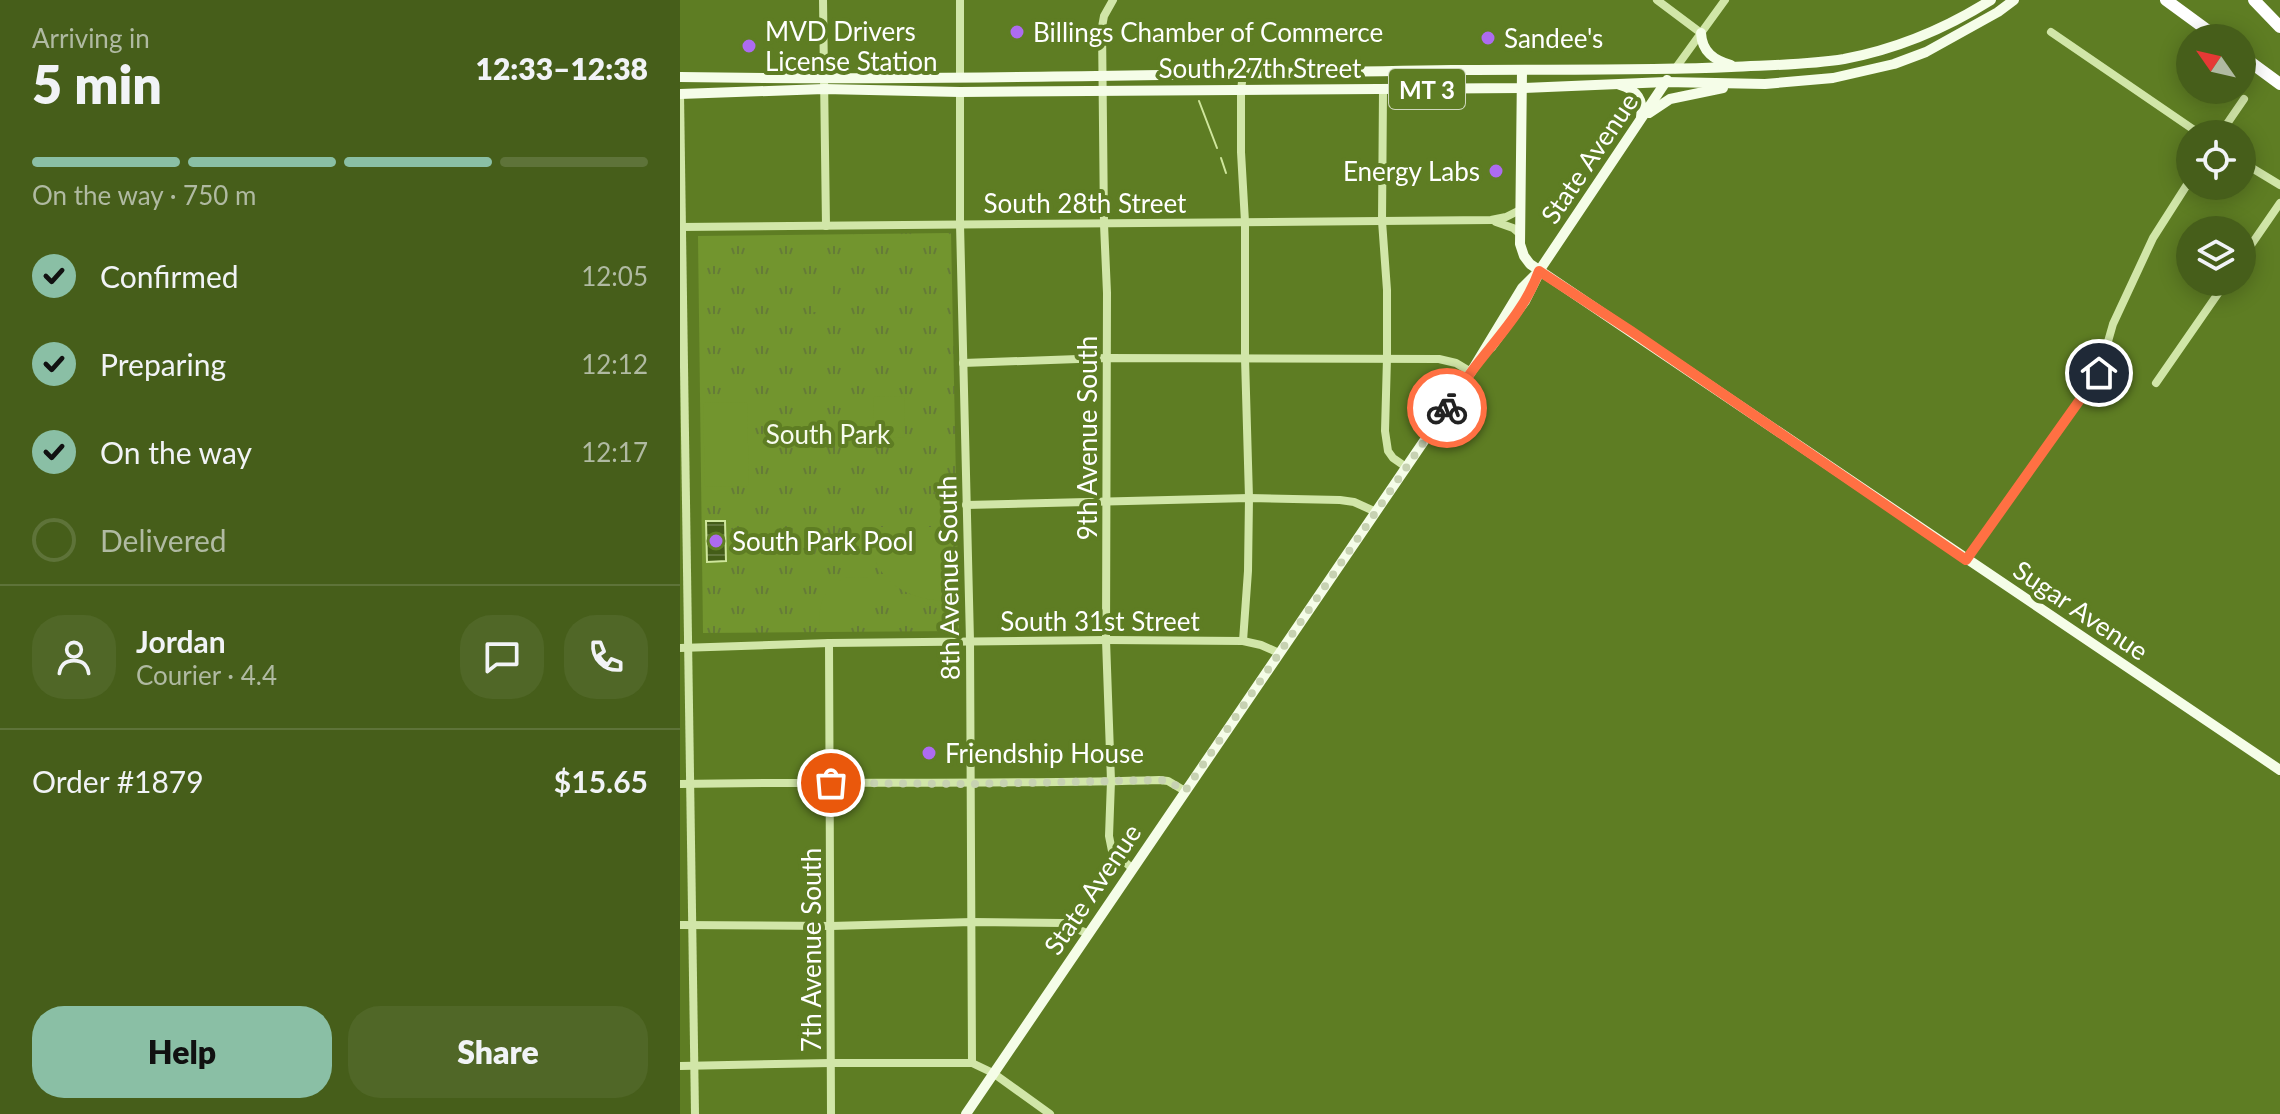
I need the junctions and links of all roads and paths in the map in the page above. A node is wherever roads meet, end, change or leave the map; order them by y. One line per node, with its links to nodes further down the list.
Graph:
1 (823, 0): 23 (street)
2 (960, 0): 21 (street)
3 (1113, 0): 19 (street, 9th Avenue South)
4 (1657, 0): 13 (street)
5 (1725, 0): 13 (street)
6 (1991, 0): 15 (main road, South 27th Street)
7 (2014, 0): 25 (main road, South 27th Street / MT 3)
8 (2166, 0): 10 (highway)
9 (2254, 0): 11 (highway)
10 (2199, 24)
11 (2280, 27)
12 (2051, 32): 34 (street)
13 (1701, 33): 15 (main road); 16 (street)
14 (2256, 66): 26 (highway)
15 (1741, 67): 16 (main road, South 27th Street)
16 (1675, 69): 17 (main road, South 27th Street); 22 (main road, State Avenue)
17 (1522, 70): 18 (main road, South 27th Street); 27 (main road)
18 (1243, 74): 19 (main road, South 27th Street); 28 (street)
19 (1103, 76): 21 (main road, South 27th Street); 30 (street, 9th Avenue South)
20 (680, 77): 23 (main road, South 27th Street)
21 (960, 77): 23 (main road, South 27th Street)
22 (1666, 82): 24 (main road, South 27th Street / MT 3); 25 (main road, South 27th Street / MT 3); 33 (main road, State Avenue)
23 (824, 84): 31 (main road, South 27th Street / MT 3); 32 (main road, South 27th Street / MT 3); 45 (street)
24 (1614, 84): 27 (main road, South 27th Street / MT 3); 33 (main road)
25 (1747, 84): 33 (main road)
26 (2280, 84)
27 (1522, 88): 29 (main road, South 27th Street / MT 3); 39 (main road)
28 (1241, 90): 29 (main road, South 27th Street / MT 3); 30 (main road, South 27th Street / MT 3); 42 (street)
29 (1383, 90): 41 (street)
30 (1103, 91): 31 (main road, South 27th Street / MT 3); 44 (street, 9th Avenue South)
31 (960, 92): 43 (street, 8th Avenue South)
32 (680, 94): 46 (street)
33 (1641, 119): 49 (main road, State Avenue)
34 (2180, 120)
35 (2256, 170): 36 (street)
36 (2280, 185)
37 (2178, 200): 64 (street)
38 (2280, 203): 48 (street)
39 (1520, 210): 40 (street, South 28th Street); 47 (main road)
40 (1491, 220): 41 (street, South 28th Street); 47 (street, South 28th Street)
41 (1382, 221): 42 (street, South 28th Street); 53 (street)
42 (1245, 222): 44 (street, South 28th Street); 52 (street)
43 (960, 224): 44 (street, South 28th Street); 45 (street, South 28th Street); 54 (street, 8th Avenue South)
44 (1104, 224): 51 (street, 9th Avenue South)
45 (826, 226): 46 (street, South 28th Street)
46 (681, 227): 55 (street)
47 (1520, 234): 49 (main road)
48 (2256, 238)
49 (1539, 271): 56 (main road, State Avenue); 64 (main road, Sugar Avenue)
50 (2216, 296): 57 (street)
51 (1106, 358): 52 (street); 54 (street); 60 (street, 9th Avenue South)
52 (1245, 358): 53 (street); 59 (street)
53 (1387, 358): 56 (street); 58 (street)
54 (963, 363): 62 (street, 8th Avenue South)
55 (682, 367): 61 (street)
56 (1471, 372): 58 (main road, State Avenue)
57 (2156, 383)
58 (1406, 467): 63 (main road, State Avenue)
59 (1249, 498): 60 (street); 63 (street); 67 (street)
60 (1108, 502): 62 (street); 65 (street, 9th Avenue South)
61 (683, 505): 69 (street)
62 (966, 505): 66 (street, 8th Avenue South)
63 (1376, 512): 70 (main road, State Avenue)
64 (1966, 560): 71 (main road, Sugar Avenue)
65 (1106, 640): 66 (street, South 31st Street); 67 (street, South 31st Street); 72 (street, 9th Avenue South)
66 (970, 641): 68 (street, South 31st Street); 76 (street, 8th Avenue South)
67 (1243, 641): 70 (street, South 31st Street)
68 (829, 643): 69 (street, South 31st Street); 73 (street, 7th Avenue South)
69 (684, 648): 75 (street)
70 (1279, 653): 77 (main road, State Avenue)
71 (2280, 770)
72 (1111, 781): 76 (street); 77 (street); 78 (street, 9th Avenue South)
73 (831, 783): 75 (street); 76 (street); 82 (street, 7th Avenue South)
74 (680, 784): 75 (street)
75 (691, 784): 80 (street)
76 (971, 784): 79 (street, 8th Avenue South)
77 (1185, 791): 78 (main road, State Avenue)
78 (1133, 869): 83 (main road, State Avenue)
79 (972, 922): 82 (street); 83 (street); 85 (street, 8th Avenue South)
80 (693, 924): 81 (street); 82 (street); 87 (street)
81 (680, 925)
82 (831, 926): 84 (street, 7th Avenue South)
83 (1089, 934): 88 (main road, State Avenue)
84 (831, 1063): 85 (street); 87 (street); 90 (street, 7th Avenue South)
85 (972, 1063): 88 (street)
86 (680, 1066): 87 (street)
87 (695, 1066): 89 (street)
88 (993, 1073): 91 (main road, State Avenue); 92 (street)
89 (695, 1114)
90 (831, 1114)
91 (966, 1114)
92 (1050, 1114)

